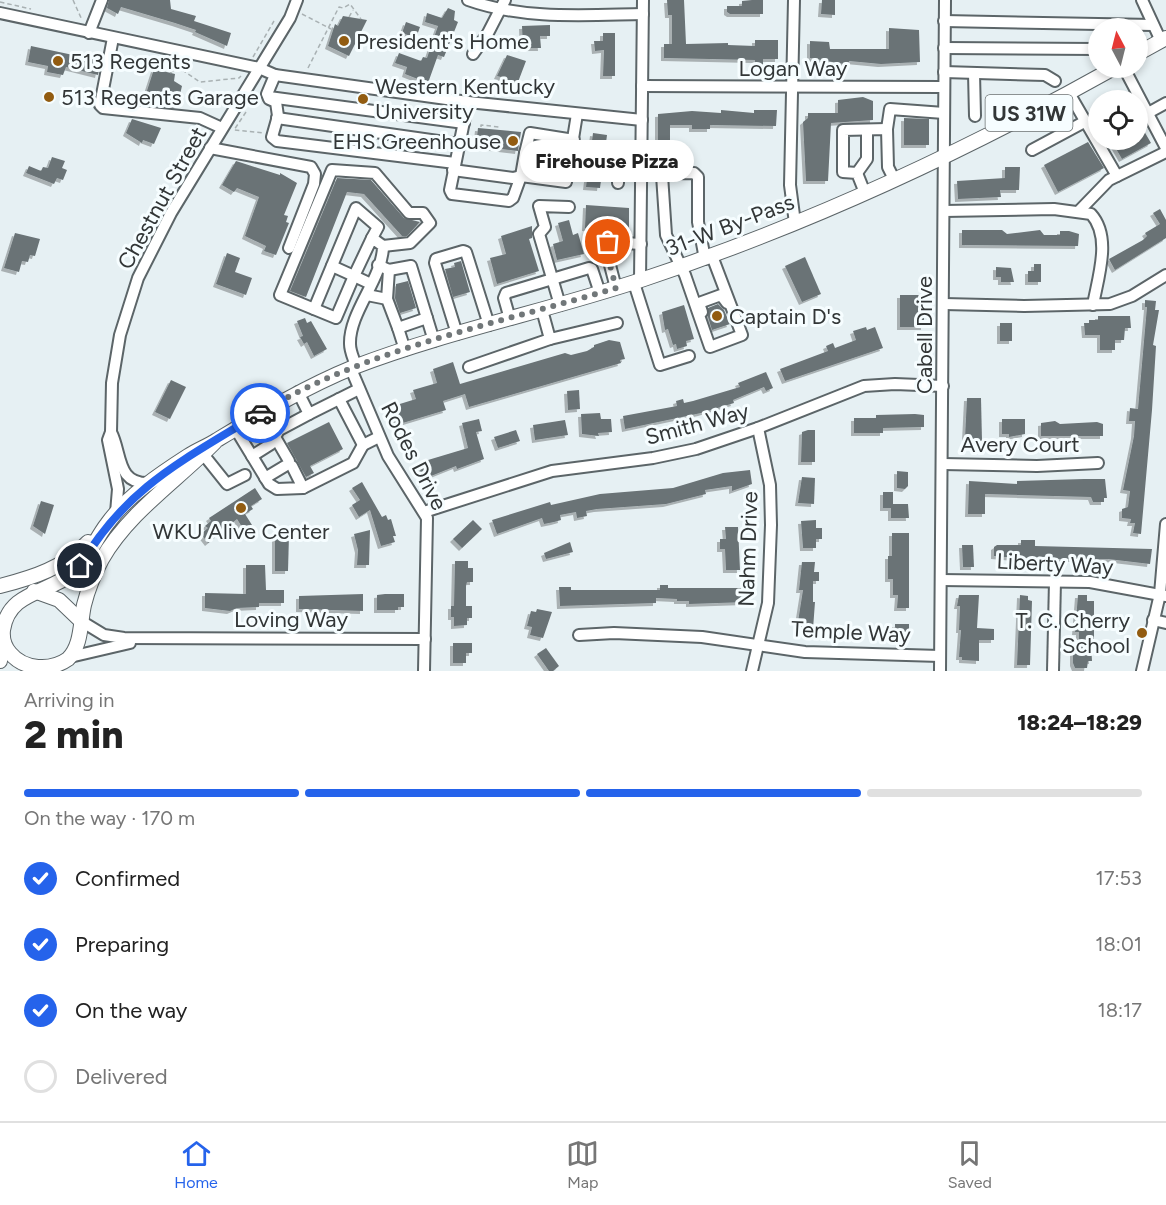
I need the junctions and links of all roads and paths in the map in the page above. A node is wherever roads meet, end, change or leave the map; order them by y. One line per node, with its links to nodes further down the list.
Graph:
1 (8, 0): 10 (path)
2 (73, 0): 18 (path)
3 (102, 0): 23 (street)
4 (297, 0): 31 (street, Chestnut Street)
5 (468, 0): 11 (street)
6 (643, 0): 15 (street)
7 (794, 0): 42 (street)
8 (945, 0): 20 (street, Cabell Drive)
9 (1142, 0): 21 (street)
10 (0, 2)
11 (502, 5): 15 (street); 29 (street)
12 (353, 9): 16 (path); 17 (path); 22 (path)
13 (0, 13): 23 (street)
14 (301, 13): 22 (path)
15 (643, 14): 41 (street)
16 (349, 17)
17 (361, 19)
18 (82, 20)
19 (274, 21): 30 (path)
20 (944, 21): 21 (street); 26 (street, Cabell Drive)
21 (1153, 25): 25 (street)
22 (330, 28): 33 (path)
23 (89, 33): 24 (street)
24 (114, 38): 31 (street); 59 (street)
25 (1163, 40): 27 (main road)
26 (944, 48): 28 (street); 34 (street, Cabell Drive)
27 (1148, 48)
28 (1088, 49)
29 (473, 54)
30 (251, 58)
31 (259, 68): 37 (street); 59 (street, Chestnut Street)
32 (243, 72): 35 (path)
33 (306, 72)
34 (944, 72): 36 (street); 43 (street, Cabell Drive)
35 (170, 73)
36 (974, 73): 40 (street); 52 (street)
37 (275, 75): 45 (street); 46 (street)
38 (1096, 78): 44 (main road, 31-W By-Pass / US 31W)
39 (1130, 78): 50 (street)
40 (1055, 81)
41 (642, 86): 42 (street, Logan Way); 54 (street)
42 (792, 87): 43 (street, Logan Way); 84 (street)
43 (944, 87): 49 (street, Cabell Drive)
44 (1069, 93): 55 (street); 69 (main road, 31-W By-Pass / US 31W)
45 (268, 97): 53 (street); 56 (street)
46 (468, 102): 51 (street); 56 (street)
47 (1166, 103): 50 (street)
48 (246, 107): 62 (path)
49 (944, 113): 60 (street); 69 (street, Cabell Drive)
50 (1149, 113): 67 (street)
51 (577, 114): 54 (street); 63 (street)
52 (975, 116)
53 (278, 118): 62 (street); 64 (street)
54 (642, 120): 70 (street)
55 (1086, 121): 66 (street); 77 (street)
56 (464, 123): 64 (street)
57 (481, 127): 58 (path)
58 (499, 127)
59 (222, 128): 65 (street, Chestnut Street)
60 (888, 129): 61 (street); 78 (street)
61 (867, 130): 73 (street); 73 (street)
62 (270, 136): 72 (street)
63 (574, 140): 68 (street); 71 (street)
64 (459, 144): 72 (street)
65 (210, 148): 87 (street); 128 (street, Chestnut Street)
66 (1032, 150)
67 (1166, 150): 77 (street)
68 (525, 153): 71 (street); 76 (street)
69 (944, 156): 78 (main road, 31-W By-Pass / US 31W); 82 (street, Cabell Drive)
70 (642, 161): 74 (street); 79 (street)
71 (571, 162): 76 (street)
72 (454, 167): 76 (street); 76 (street)
73 (857, 173): 80 (street)
74 (642, 174): 75 (street); 86 (street)
75 (662, 175): 89 (street); 91 (street)
76 (520, 176)
77 (1117, 176): 83 (street)
78 (894, 180): 80 (main road, 31-W By-Pass / US 31W)
79 (618, 183)
80 (865, 193): 84 (main road, 31-W By-Pass / US 31W)
81 (569, 207): 95 (street)
82 (944, 211): 83 (street); 102 (street, Cabell Drive)
83 (1079, 211): 104 (street)
84 (795, 223): 89 (main road, 31-W By-Pass / US 31W)
85 (372, 238): 88 (street); 90 (street); 94 (street)
86 (641, 244): 96 (street); 98 (street)
87 (289, 248)
88 (383, 250): 92 (street, Rodes Drive); 105 (street)
89 (708, 257): 91 (main road, 31-W By-Pass / US 31W); 111 (street)
90 (332, 266): 94 (street); 105 (street)
91 (681, 267): 96 (main road, 31-W By-Pass / US 31W); 113 (street)
92 (383, 268): 97 (street, Rodes Drive); 101 (street); 107 (street)
93 (1166, 275): 104 (street)
94 (354, 276): 97 (street); 105 (street)
95 (552, 280): 99 (street); 103 (street); 108 (street)
96 (637, 282): 98 (main road, 31-W By-Pass / US 31W); 118 (street)
97 (371, 284): 100 (street, Rodes Drive)
98 (616, 288): 99 (main road, 31-W By-Pass / US 31W)
99 (600, 293): 103 (main road, 31-W By-Pass / US 31W)
100 (367, 295): 101 (street); 119 (street, Rodes Drive)
101 (387, 299): 112 (street)
102 (944, 304): 104 (street); 121 (street, Cabell Drive)
103 (560, 305): 106 (main road, 31-W By-Pass / US 31W)
104 (1093, 305)
105 (314, 309)
106 (542, 310): 108 (main road, 31-W By-Pass / US 31W); 115 (street)
107 (427, 318): 112 (street); 116 (street)
108 (510, 319): 110 (main road, 31-W By-Pass / US 31W)
109 (617, 323): 115 (street)
110 (489, 325): 114 (main road, 31-W By-Pass / US 31W); 114 (street)
111 (739, 327): 113 (street); 113 (street)
112 (398, 328): 117 (street)
113 (704, 333)
114 (457, 334): 116 (main road, 31-W By-Pass / US 31W)
115 (550, 339): 120 (street)
116 (434, 341): 117 (main road, 31-W By-Pass / US 31W)
117 (405, 350): 119 (main road, 31-W By-Pass / US 31W)
118 (688, 356)
119 (353, 368): 122 (street, Rodes Drive); 123 (main road, 31-W By-Pass / US 31W)
120 (469, 368)
121 (943, 386): 127 (street, Smith Way); 137 (street, Cabell Drive)
122 (359, 389): 124 (street); 130 (street, Rodes Drive)
123 (298, 392): 125 (street); 126 (main road, 31-W By-Pass / US 31W)
124 (339, 399): 125 (street); 132 (street)
125 (309, 414): 129 (street)
126 (235, 428): 131 (main road, 31-W By-Pass / US 31W); 134 (street)
127 (758, 428): 142 (street, Smith Way); 157 (street, Nahm Drive)
128 (111, 432): 140 (street, Chestnut Street); 143 (street, Chestnut Street)
129 (275, 437): 134 (street); 136 (street)
130 (380, 437): 132 (street); 142 (street, Rodes Drive)
131 (215, 442): 133 (main road, 31-W By-Pass); 140 (main road, 31-W By-Pass)
132 (363, 446): 141 (street)
133 (203, 454): 138 (street); 151 (main road, 31-W By-Pass)
134 (252, 456): 139 (street)
135 (1098, 463): 137 (street, Avery Court)
136 (289, 464): 139 (street); 141 (street)
137 (943, 464): 145 (street, Cabell Drive)
138 (245, 475)
139 (265, 478): 141 (street)
140 (150, 483): 143 (main road, 31-W By-Pass)
141 (303, 488)
142 (424, 512): 156 (street, Rodes Drive)
143 (112, 518): 147 (main road); 148 (main road, 31-W By-Pass)
144 (1166, 524): 149 (street)
145 (942, 580): 146 (street, Liberty Way); 158 (street, Cabell Drive)
146 (1055, 581): 149 (street, Liberty Way); 165 (street)
147 (0, 587): 148 (main road)
148 (36, 592): 151 (main road); 154 (main road)
149 (1163, 595): 150 (street)
150 (1153, 620): 152 (street); 166 (street)
151 (81, 621): 155 (street, Loving Way); 159 (main road)
152 (1166, 623)
153 (579, 635): 157 (street, Temple Way)
154 (2, 636): 160 (main road); 161 (main road)
155 (157, 639): 156 (street, Loving Way); 159 (street, Loving Way)
156 (425, 639): 162 (street, Rodes Drive)
157 (760, 644): 158 (street, Temple Way); 163 (street, Nahm Drive)
158 (940, 656): 164 (street, Cabell Drive)
159 (70, 657): 161 (main road)
160 (0, 661)
161 (46, 670)
162 (424, 671)
163 (752, 671)
164 (940, 671)
165 (1053, 671)
166 (1142, 671)

